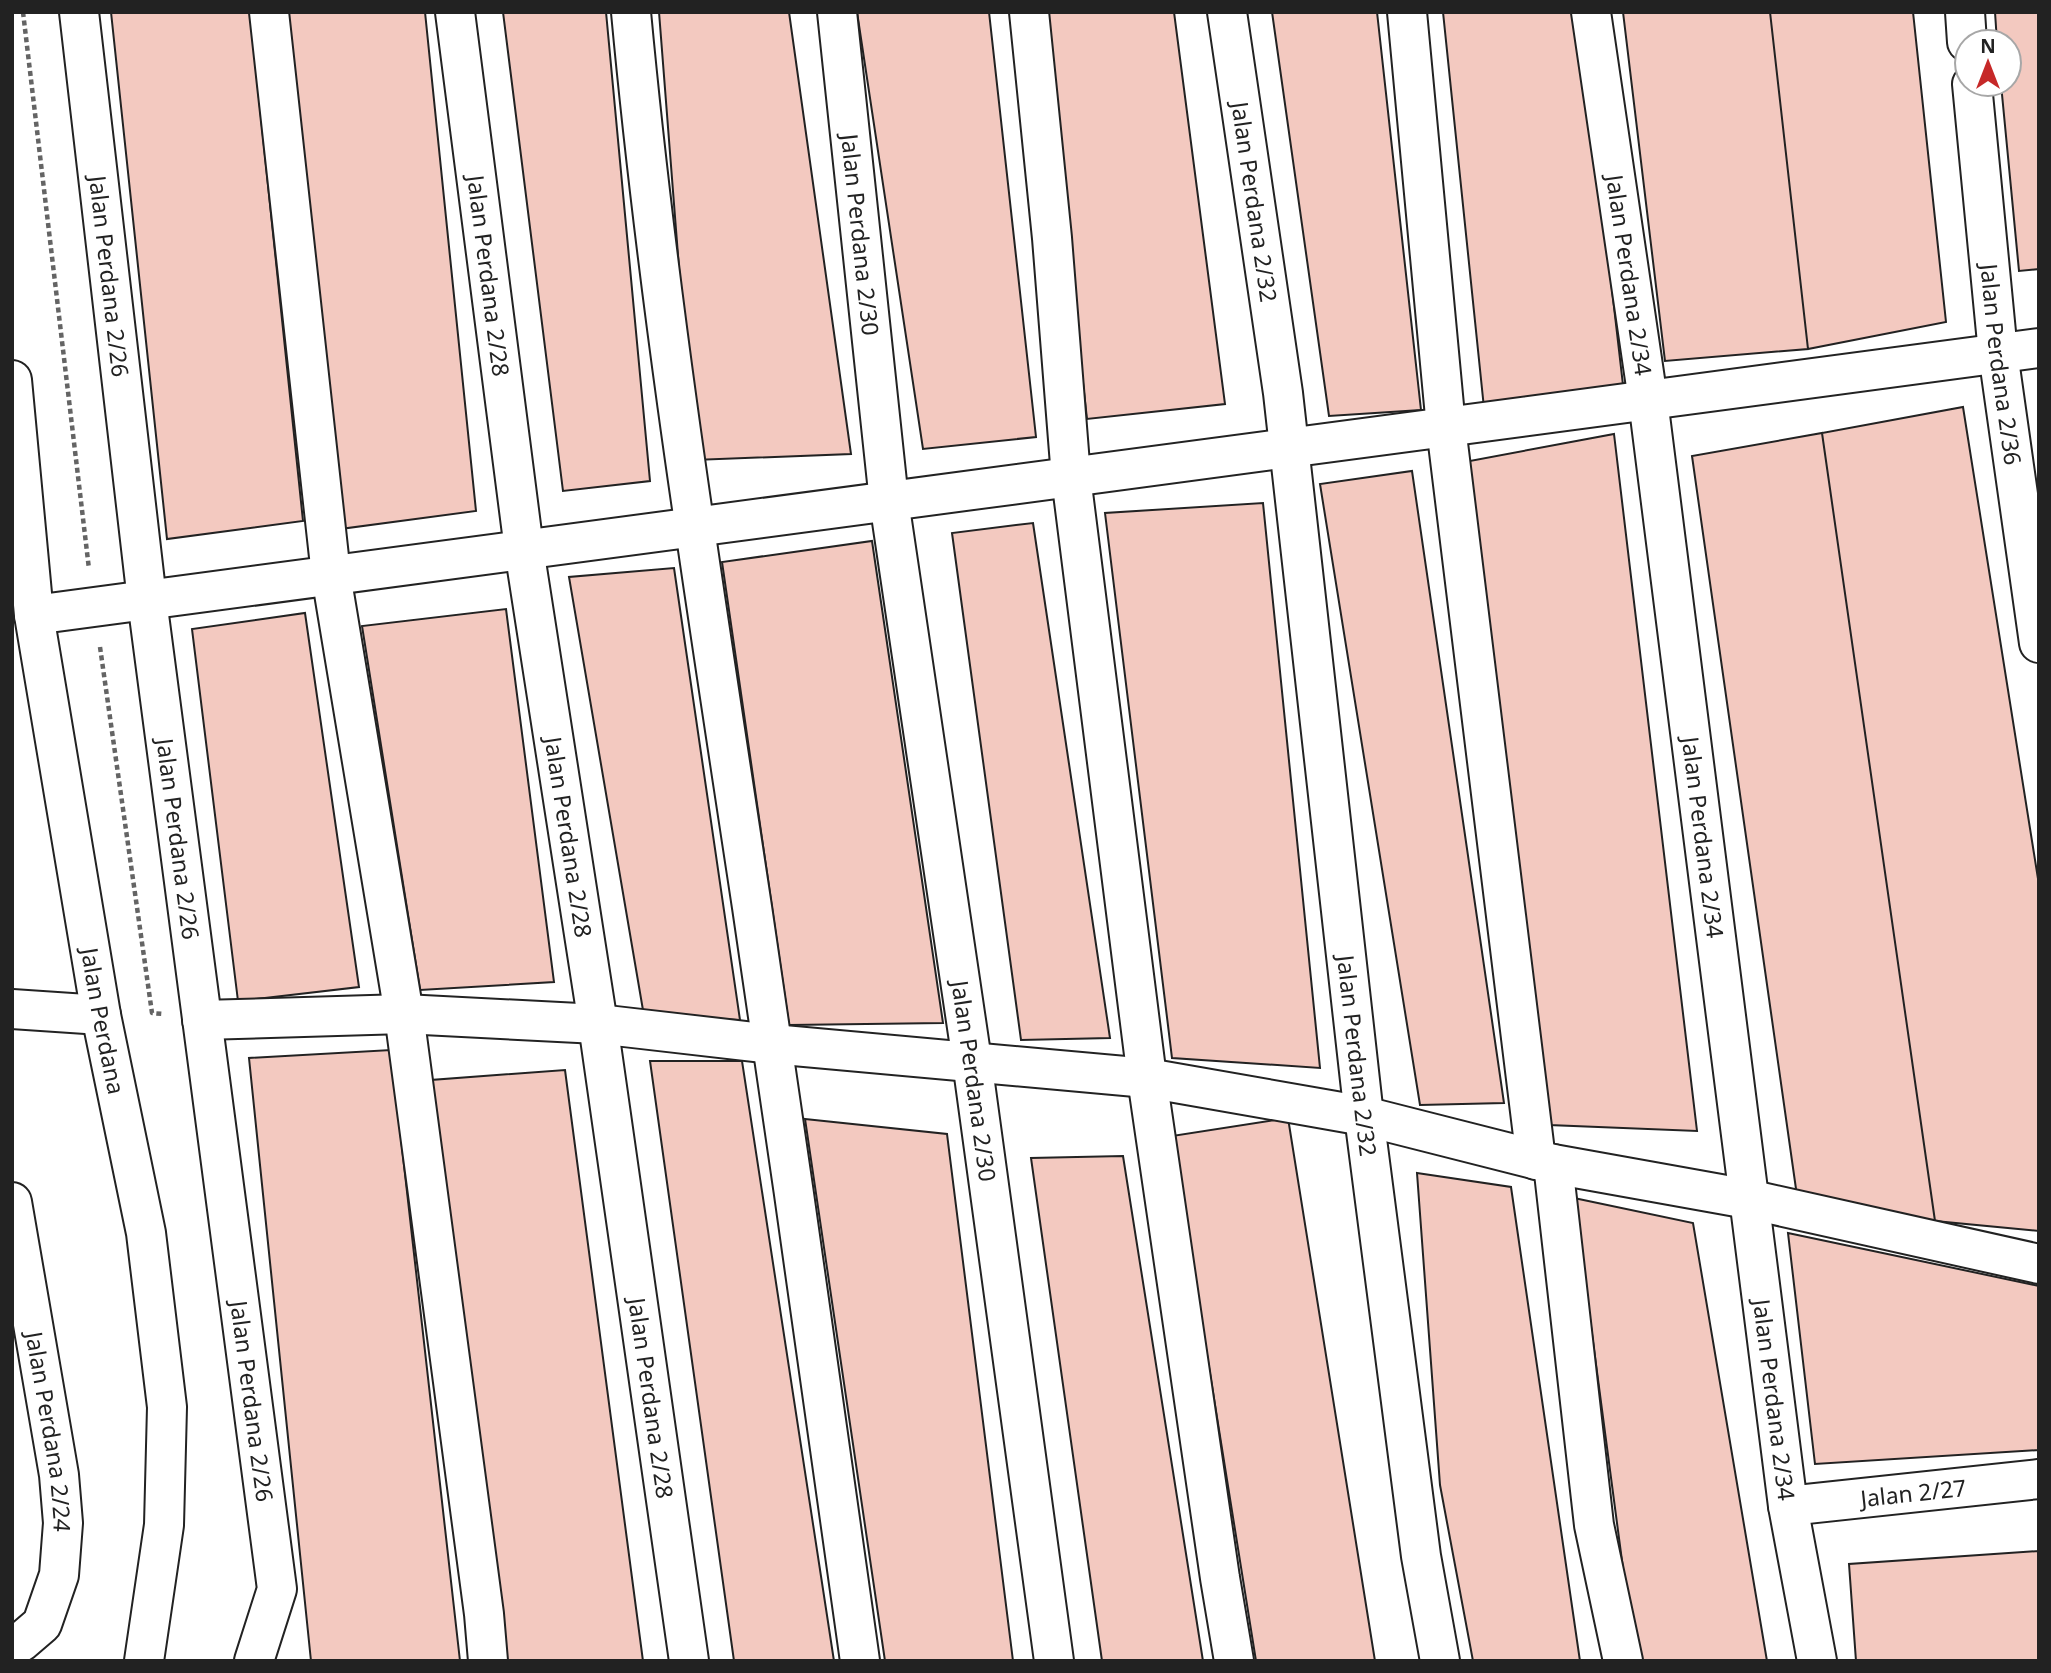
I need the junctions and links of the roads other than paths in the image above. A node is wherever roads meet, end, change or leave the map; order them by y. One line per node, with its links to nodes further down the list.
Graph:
1 (79, 12): 22 (street, Jalan Perdana 2/26)
2 (269, 12): 21 (street)
3 (455, 12): 20 (street, Jalan Perdana 2/28)
4 (631, 12): 19 (street)
5 (837, 12): 18 (street, Jalan Perdana 2/30)
6 (1029, 12): 17 (street)
7 (1227, 12): 16 (street, Jalan Perdana 2/32)
8 (1407, 12): 15 (street)
9 (1591, 12): 14 (street, Jalan Perdana 2/34)
10 (1973, 98): 12 (street, Jalan Perdana 2/36)
11 (2039, 348): 12 (street)
12 (1998, 354): 14 (street); 24 (street, Jalan Perdana 2/36)
13 (12, 380): 23 (street, Jalan Perdana)
14 (1648, 400): 15 (street); 35 (street, Jalan Perdana 2/34)
15 (1446, 427): 16 (street); 34 (street)
16 (1288, 448): 17 (street); 33 (street, Jalan Perdana 2/32)
17 (1071, 477): 18 (street); 32 (street)
18 (889, 501): 19 (street); 31 (street, Jalan Perdana 2/30)
19 (694, 527): 20 (street); 30 (street)
20 (524, 550): 21 (street); 29 (street, Jalan Perdana 2/28)
21 (331, 575): 22 (street); 26 (street)
22 (147, 600): 23 (street); 28 (street, Jalan Perdana 2/26)
23 (34, 615): 27 (street, Jalan Perdana)
24 (2039, 643)
25 (12, 1009): 27 (street)
26 (404, 1014): 28 (street); 29 (street); 43 (street)
27 (101, 1015): 41 (street, Jalan Perdana)
28 (202, 1020): 42 (street, Jalan Perdana 2/26)
29 (598, 1024): 30 (street); 44 (street, Jalan Perdana 2/28)
30 (772, 1044): 31 (street); 45 (street)
31 (972, 1061): 32 (street); 46 (street, Jalan Perdana 2/30)
32 (1147, 1078): 33 (street); 47 (street)
33 (1364, 1116): 34 (street); 48 (street, Jalan Perdana 2/32)
34 (1544, 1162): 35 (street); 49 (street)
35 (1748, 1199): 37 (street); 39 (street, Jalan Perdana 2/34)
36 (12, 1202): 40 (street, Jalan Perdana 2/24)
37 (2039, 1265)
38 (2039, 1479): 39 (street, Jalan 2/27)
39 (1787, 1506): 50 (street, Jalan Perdana 2/34)
40 (12, 1644)
41 (144, 1661)
42 (254, 1661)
43 (488, 1661)
44 (689, 1661)
45 (860, 1661)
46 (1055, 1661)
47 (1234, 1661)
48 (1440, 1661)
49 (1623, 1661)
50 (1817, 1661)

